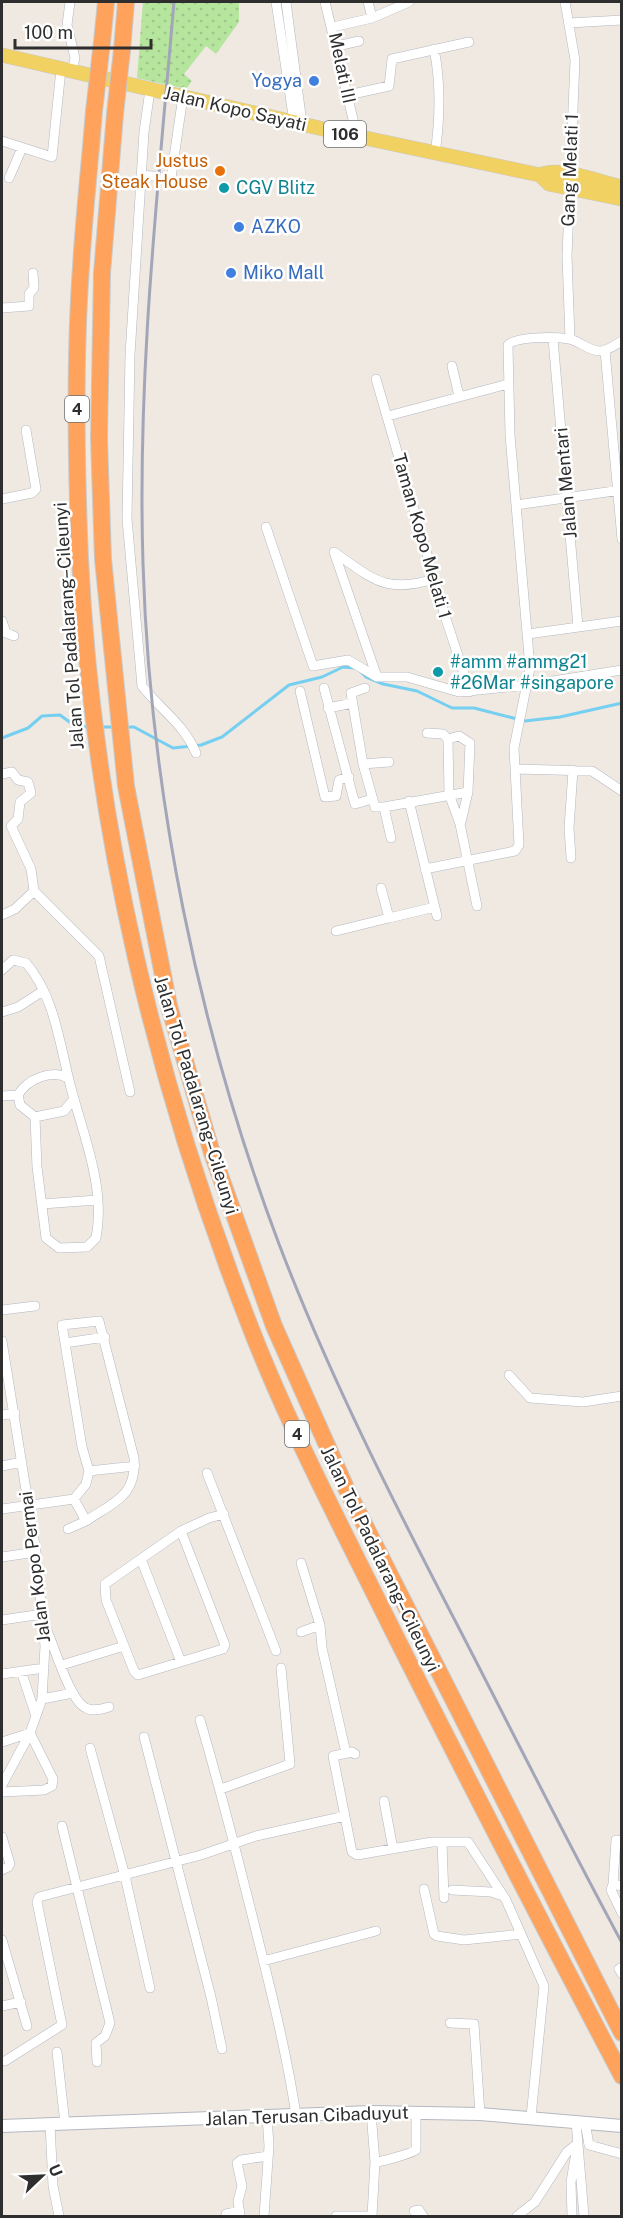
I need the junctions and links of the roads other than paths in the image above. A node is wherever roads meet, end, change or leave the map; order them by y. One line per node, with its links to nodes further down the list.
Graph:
1 (70, 2): 20 (street)
2 (105, 2): 191 (highway, Jalan Tol Padalarang–Cileunyi / 4, bridge)
3 (126, 2): 186 (highway, Jalan Tol Padalarang–Cileunyi / 4, bridge)
4 (276, 2): 13 (street)
5 (286, 2): 13 (street)
6 (325, 2): 14 (street, Melati III)
7 (368, 2): 10 (street)
8 (409, 2): 10 (street)
9 (565, 2): 12 (street, Gang Melati 1)
10 (372, 18): 14 (street)
11 (621, 20): 12 (street)
12 (569, 23): 31 (street, Gang Melati 1)
13 (285, 26): 24 (street)
14 (333, 27): 17 (street, Melati III)
15 (359, 41): 17 (street)
16 (469, 42): 18 (street)
17 (337, 46): 22 (street, Melati III)
18 (434, 49): 22 (street); 28 (street)
19 (2, 55): 20 (main road, Jalan Kopo Sayati / 106)
20 (67, 70): 21 (main road, Jalan Kopo Sayati / 106); 27 (street)
21 (150, 90): 23 (main road, Jalan Kopo Sayati / 106); 29 (street)
22 (348, 95): 25 (street, Melati III)
23 (183, 96): 24 (main road, Jalan Kopo Sayati / 106); 29 (street)
24 (298, 122): 25 (main road, Jalan Kopo Sayati / 106)
25 (357, 136): 28 (main road, Jalan Kopo Sayati / 106)
26 (2, 141): 27 (street)
27 (22, 148): 30 (street)
28 (435, 154): 31 (main road, Jalan Kopo Sayati / 106)
29 (142, 175): 71 (street)
30 (9, 178)
31 (568, 181): 32 (main road, Jalan Kopo Sayati / 106); 33 (main road, Jalan Kopo Sayati / 106); 37 (street, Gang Melati 1)
32 (621, 187)
33 (621, 199)
34 (33, 273): 35 (street)
35 (2, 308)
36 (554, 339): 37 (street); 42 (street); 47 (street, Jalan Mentari)
37 (570, 339): 39 (street)
38 (621, 341): 39 (street)
39 (605, 351): 46 (street)
40 (452, 366): 43 (street)
41 (376, 379): 44 (street, Taman Kopo Melati 1)
42 (507, 384): 43 (street); 49 (street)
43 (459, 396): 44 (street)
44 (388, 416): 52 (street, Taman Kopo Melati 1)
45 (26, 430): 48 (street)
46 (619, 490): 47 (street); 51 (street)
47 (567, 498): 49 (street); 55 (street, Jalan Mentari)
48 (2, 499)
49 (516, 505): 56 (street)
50 (266, 527): 60 (street)
51 (621, 539)
52 (434, 579): 60 (street); 66 (street, Taman Kopo Melati 1)
53 (2, 621): 57 (street)
54 (621, 621): 55 (street)
55 (578, 627): 56 (street)
56 (528, 634): 58 (street)
57 (14, 636)
58 (530, 668): 61 (street); 62 (street)
59 (621, 670): 61 (street)
60 (377, 677): 66 (street)
61 (542, 683): 62 (street)
62 (528, 685): 66 (street); 74 (street)
63 (324, 688): 68 (street)
64 (365, 688): 67 (street)
65 (300, 690): 77 (street)
66 (470, 692)
67 (353, 703): 68 (street); 73 (street)
68 (328, 708): 77 (street)
69 (427, 733): 70 (street)
70 (448, 739): 80 (street); 81 (street)
71 (196, 753)
72 (389, 762): 73 (street)
73 (363, 764): 82 (street)
74 (515, 769): 75 (street); 89 (street)
75 (573, 770): 78 (street); 88 (street)
76 (2, 774): 86 (street)
77 (349, 777): 82 (street)
78 (617, 782): 79 (street)
79 (621, 791)
80 (468, 792): 81 (street); 85 (street)
81 (449, 794): 83 (street); 85 (street)
82 (372, 799): 84 (street)
83 (409, 801): 84 (street); 90 (street)
84 (384, 807): 87 (street)
85 (460, 824): 89 (street)
86 (6, 826): 92 (street)
87 (392, 838)
88 (571, 858)
89 (466, 861): 90 (street); 93 (street)
90 (425, 869): 95 (street)
91 (381, 888): 95 (street)
92 (34, 891): 94 (street); 101 (street)
93 (477, 906)
94 (2, 915)
95 (389, 918): 96 (street)
96 (336, 931)
97 (2, 970): 98 (street)
98 (43, 991): 99 (street); 100 (street)
99 (2, 1012)
100 (68, 1078): 102 (street); 104 (street)
101 (129, 1092)
102 (18, 1095): 103 (street); 105 (street)
103 (2, 1096)
104 (74, 1099): 105 (street); 106 (street)
105 (34, 1118): 107 (street)
106 (97, 1200): 107 (street); 107 (street)
107 (42, 1204)
108 (35, 1306): 109 (street)
109 (2, 1310)
110 (105, 1337): 112 (street); 112 (street); 119 (street)
111 (2, 1341): 115 (street, Jalan Kopo Permai)
112 (65, 1343): 120 (street)
113 (509, 1375): 114 (street)
114 (621, 1396)
115 (15, 1413): 116 (street); 117 (street, Jalan Kopo Permai)
116 (2, 1415)
117 (22, 1462): 118 (street); 123 (street, Jalan Kopo Permai)
118 (2, 1466)
119 (135, 1466): 120 (street); 126 (street)
120 (89, 1471): 122 (street)
121 (207, 1473): 125 (street)
122 (74, 1499): 123 (street); 126 (street)
123 (29, 1504): 124 (street); 129 (street, Jalan Kopo Permai)
124 (2, 1509)
125 (224, 1514): 128 (street); 138 (street)
126 (86, 1521): 127 (street)
127 (68, 1528)
128 (181, 1531): 131 (street); 139 (street)
129 (36, 1552): 130 (street); 133 (street, Jalan Kopo Permai)
130 (2, 1557)
131 (141, 1559): 137 (street); 139 (street)
132 (301, 1563): 135 (street)
133 (44, 1619): 134 (street); 140 (street); 141 (street, Jalan Kopo Permai)
134 (2, 1620)
135 (320, 1625): 136 (street); 158 (street)
136 (301, 1632)
137 (124, 1646): 139 (street); 140 (street)
138 (276, 1651)
139 (181, 1662)
140 (62, 1665): 145 (street)
141 (44, 1668): 143 (street); 146 (street, Jalan Kopo Permai)
142 (281, 1668): 155 (street)
143 (21, 1671): 144 (street); 148 (street)
144 (2, 1674)
145 (73, 1693): 146 (street); 147 (street)
146 (42, 1699): 148 (street, Jalan Kopo Permai)
147 (109, 1707)
148 (36, 1716): 150 (street, Jalan Kopo Permai)
149 (200, 1720): 155 (street)
150 (30, 1733): 152 (street); 154 (street, Jalan Kopo Permai); 156 (street)
151 (144, 1737): 165 (street)
152 (2, 1742)
153 (90, 1748): 167 (street)
154 (2, 1785)
155 (221, 1788): 163 (street)
156 (2, 1792)
157 (384, 1801): 164 (street)
158 (345, 1816): 163 (street); 164 (street)
159 (62, 1826): 169 (street)
160 (2, 1837): 166 (street)
161 (621, 1841): 168 (street)
162 (442, 1842): 164 (street); 172 (street); 173 (street)
163 (234, 1845): 165 (street); 178 (street)
164 (393, 1849)
165 (176, 1861): 167 (street); 187 (street)
166 (2, 1870)
167 (124, 1876): 169 (street); 181 (street)
168 (617, 1885): 174 (street)
169 (78, 1887): 189 (street); 190 (street)
170 (424, 1889): 176 (street)
171 (452, 1890): 172 (street)
172 (503, 1896): 176 (street)
173 (444, 1898)
174 (621, 1913)
175 (376, 1931): 178 (street)
176 (521, 1934): 197 (street)
177 (2, 1940): 182 (street)
178 (263, 1960): 195 (street)
179 (621, 1967): 180 (street)
180 (621, 1974)
181 (150, 1988)
182 (21, 2002): 183 (street); 185 (street)
183 (2, 2006)
184 (450, 2023): 194 (street)
185 (27, 2026)
186 (621, 2033)
187 (222, 2049)
188 (57, 2052): 201 (street)
189 (5, 2061)
190 (97, 2062)
191 (621, 2076)
192 (370, 2112): 193 (main road, Jalan Terusan Cibaduyut); 195 (main road, Jalan Terusan Cibaduyut); 206 (street)
193 (416, 2113): 194 (main road, Jalan Terusan Cibaduyut); 206 (street)
194 (480, 2114): 197 (main road, Jalan Terusan Cibaduyut)
195 (296, 2115): 196 (main road, Jalan Terusan Cibaduyut)
196 (267, 2116): 201 (main road, Jalan Terusan Cibaduyut); 205 (street)
197 (531, 2117): 198 (main road, Jalan Terusan Cibaduyut)
198 (581, 2122): 199 (main road, Jalan Terusan Cibaduyut); 203 (street); 204 (street)
199 (618, 2123)
200 (50, 2124): 201 (main road, Jalan Terusan Cibaduyut); 202 (main road, Jalan Terusan Cibaduyut); 212 (street)
201 (65, 2124)
202 (2, 2126)
203 (577, 2147): 215 (street); 216 (street); 217 (street)
204 (621, 2154)
205 (268, 2156): 209 (street); 213 (street)
206 (375, 2163): 211 (street)
207 (414, 2211): 214 (street)
208 (226, 2214): 209 (street)
209 (240, 2214)
210 (336, 2216): 211 (street)
211 (372, 2216)
212 (59, 2217)
213 (264, 2217)
214 (423, 2217)
215 (517, 2217)
216 (572, 2217)
217 (584, 2217)

